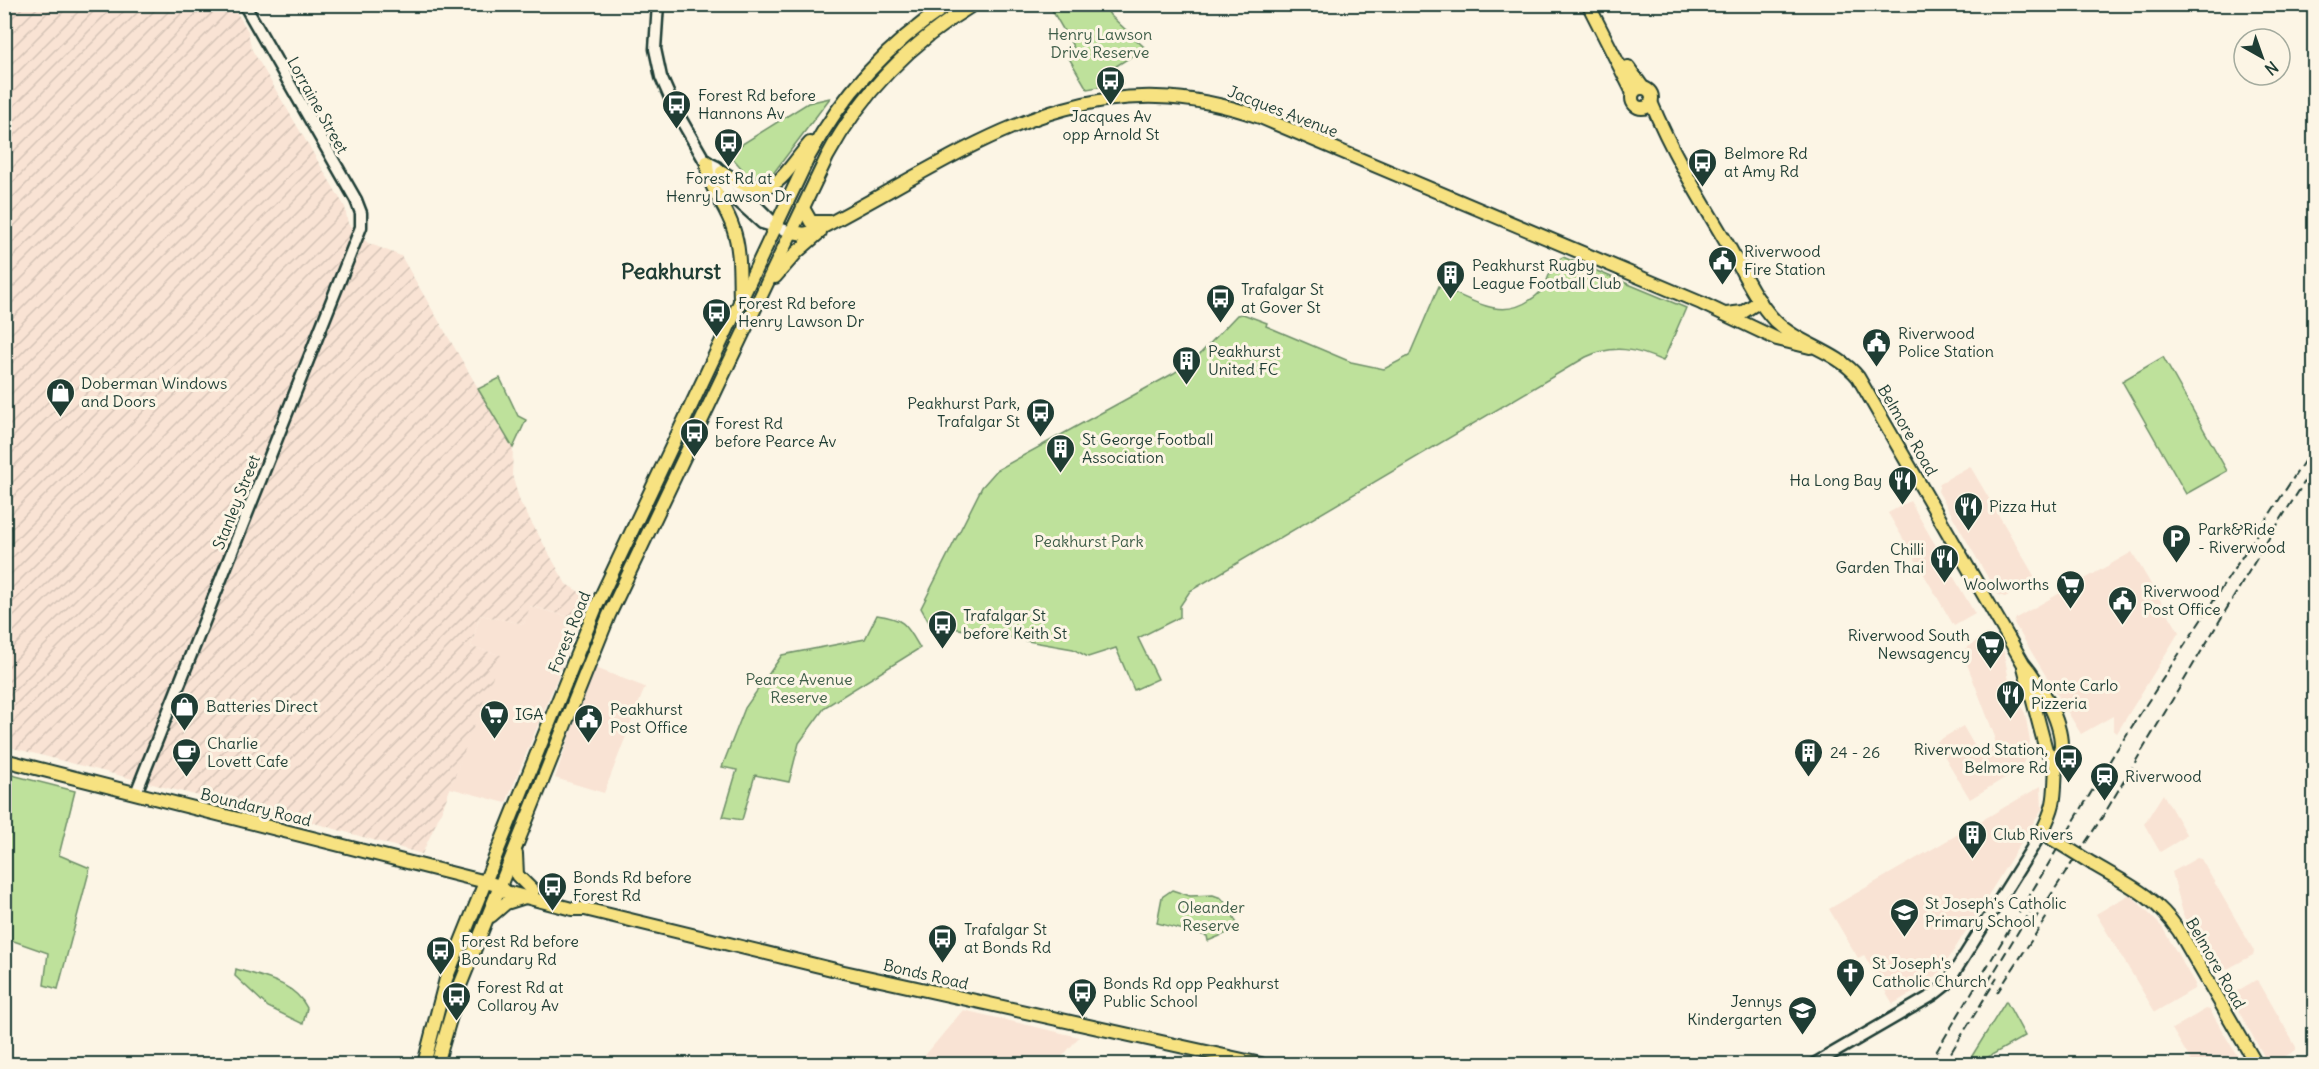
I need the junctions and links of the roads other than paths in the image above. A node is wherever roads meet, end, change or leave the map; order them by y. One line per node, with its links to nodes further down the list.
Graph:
1 (244, 4): 12 (street, Lorraine Street)
2 (657, 4): 9 (street)
3 (949, 4): 8 (main road)
4 (974, 4): 11 (main road, Forest Road)
5 (1588, 4): 6 (main road)
6 (1638, 91): 7 (main road); 7 (main road)
7 (1646, 105): 17 (main road, Belmore Road)
8 (831, 119): 10 (main road); 14 (main road, Forest Road)
9 (707, 162): 10 (street); 14 (street); 18 (main road)
10 (722, 172): 14 (street)
11 (803, 208): 13 (main road); 15 (main road, Forest Road)
12 (362, 222): 22 (street, Stanley Street)
13 (830, 224): 15 (main road, Jacques Avenue); 16 (main road); 19 (main road, Jacques Avenue)
14 (776, 225): 15 (street); 18 (main road, Forest Road)
15 (792, 232): 16 (main road, Forest Road)
16 (760, 297): 24 (main road, Forest Road)
17 (1760, 301): 19 (main road); 20 (main road, Belmore Road)
18 (740, 303): 25 (main road, Forest Road)
19 (1725, 314): 20 (main road, Jacques Avenue)
20 (1810, 346): 23 (main road, Belmore Road)
21 (4, 760): 22 (main road, Boundary Road)
22 (136, 793): 25 (main road, Boundary Road)
23 (2042, 832): 32 (street); 33 (main road, Belmore Road, bridge)
24 (516, 844): 26 (main road, Forest Road); 27 (main road)
25 (486, 882): 26 (main road, Boundary Road); 29 (main road, Forest Road)
26 (500, 886): 27 (main road, Bonds Road); 28 (main road, Forest Road)
27 (530, 894): 28 (main road); 31 (main road, Bonds Road)
28 (484, 924): 30 (main road, Forest Road)
29 (424, 1065)
30 (437, 1065)
31 (1262, 1065)
32 (1814, 1065)
33 (2256, 1065)

